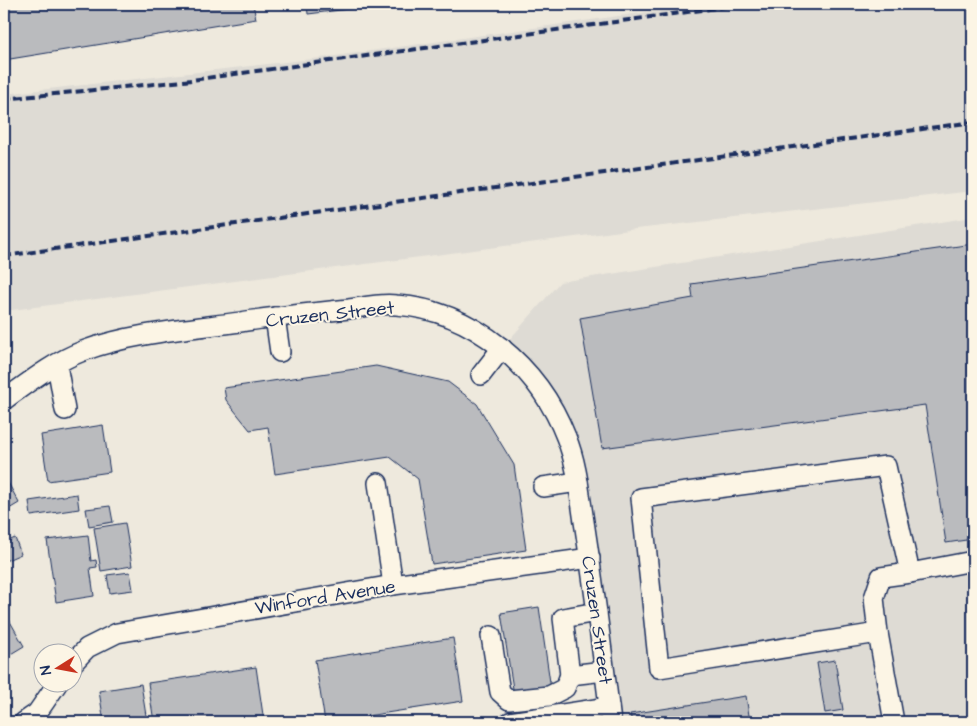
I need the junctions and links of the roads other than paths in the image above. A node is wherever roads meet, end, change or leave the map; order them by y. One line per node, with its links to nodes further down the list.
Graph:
1 (275, 317): 2 (street, Cruzen Street); 3 (street); 4 (street, Cruzen Street)
2 (502, 348): 5 (street); 8 (street, Cruzen Street)
3 (280, 352)
4 (57, 365): 6 (street, Cruzen Street); 7 (street)
5 (481, 375)
6 (4, 400)
7 (66, 410)
8 (578, 482): 10 (street); 11 (street, Cruzen Street)
9 (378, 483): 14 (street)
10 (543, 487)
11 (590, 558): 14 (street, Winford Avenue); 15 (street, Cruzen Street)
12 (973, 561): 13 (street)
13 (910, 573): 16 (street); 16 (street)
14 (393, 585): 18 (street, Winford Avenue)
15 (597, 612): 19 (street, Cruzen Street); 20 (street)
16 (878, 633): 25 (street)
17 (491, 636): 20 (street)
18 (82, 653)
19 (604, 671): 20 (street); 22 (street, Cruzen Street)
20 (570, 675)
21 (50, 694): 23 (street)
22 (610, 715): 24 (street)
23 (24, 722)
24 (510, 722)
25 (894, 722)

